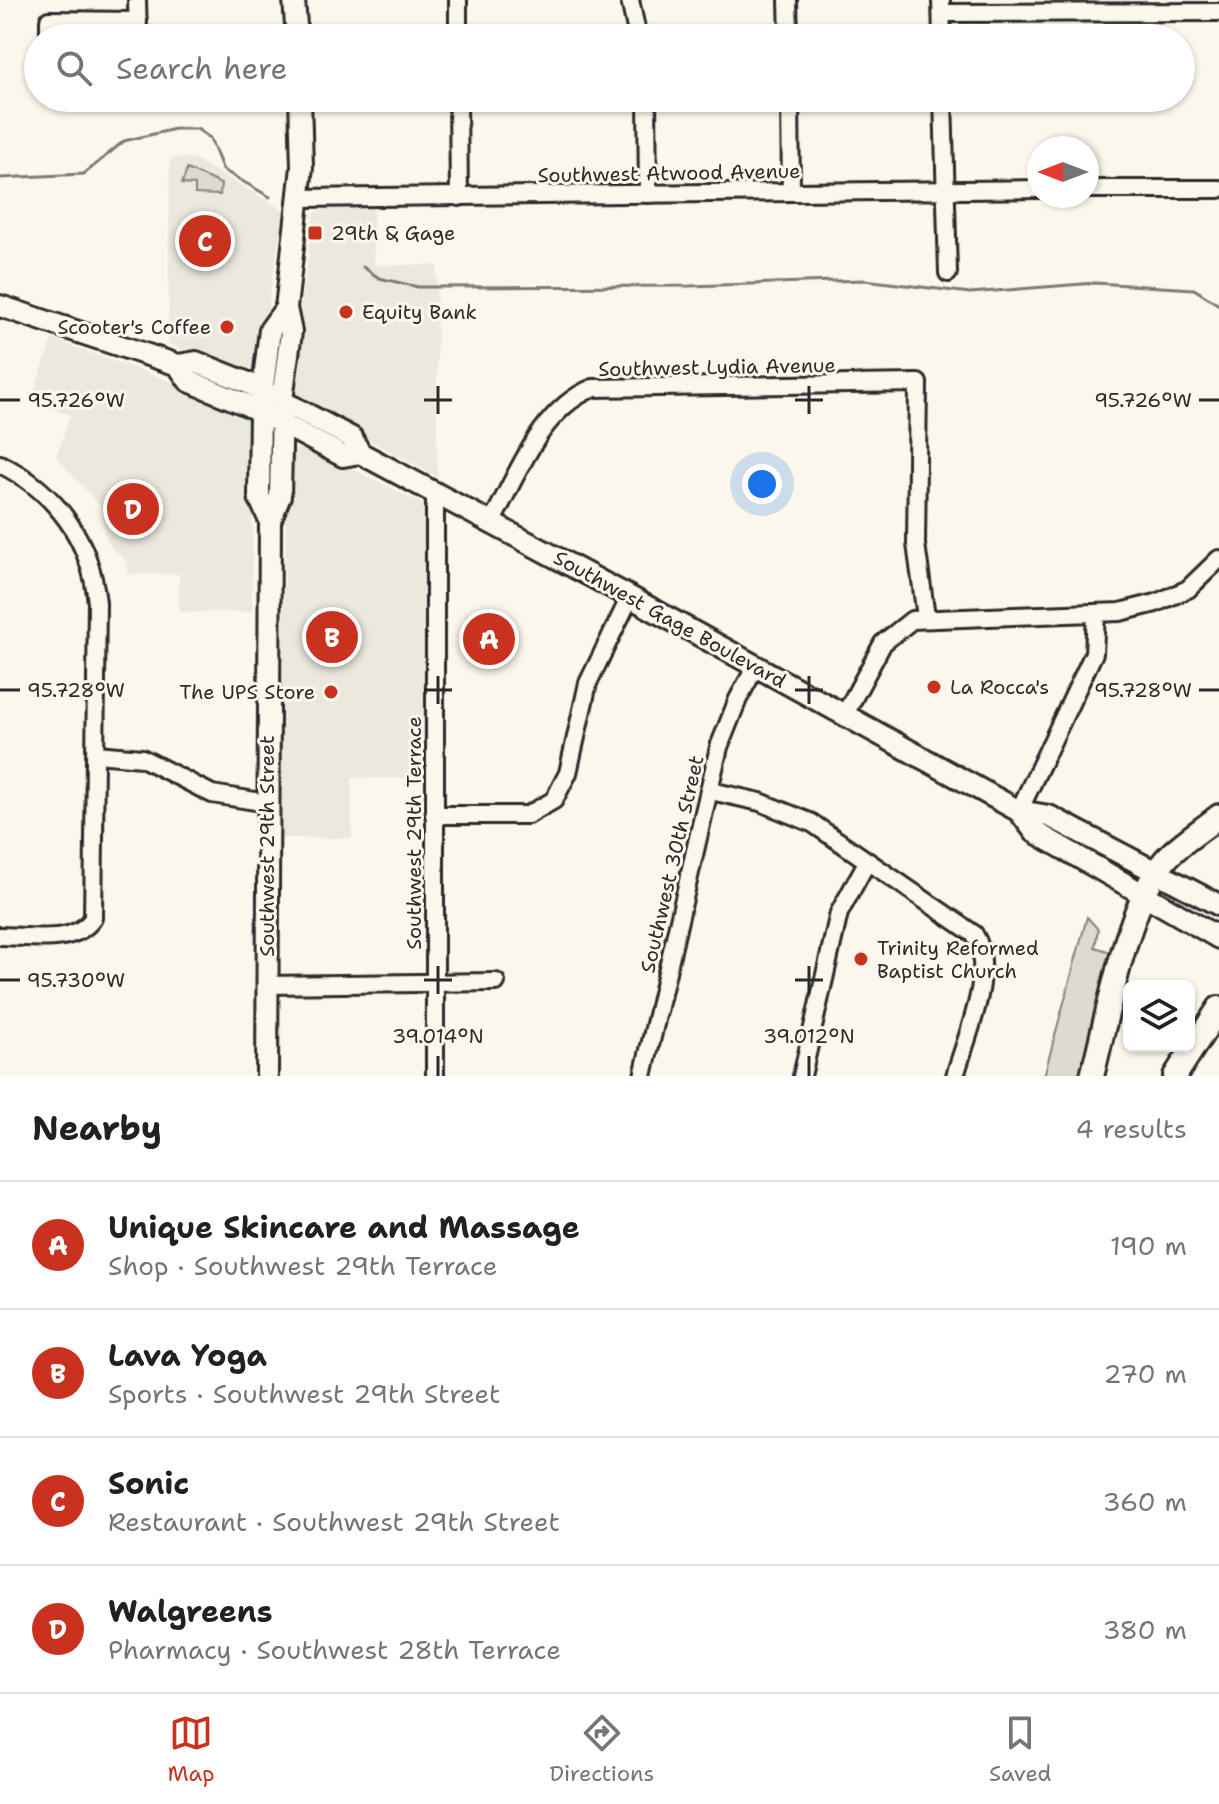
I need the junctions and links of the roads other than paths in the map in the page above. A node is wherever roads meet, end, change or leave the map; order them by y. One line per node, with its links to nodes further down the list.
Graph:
1 (137, 0): 10 (street)
2 (294, 0): 11 (main road)
3 (458, 0): 12 (street)
4 (630, 0): 13 (street)
5 (788, 0): 14 (street)
6 (942, 7): 7 (street)
7 (1219, 12)
8 (49, 24): 9 (street)
9 (85, 24)
10 (138, 24)
11 (296, 24)
12 (458, 24)
13 (635, 24)
14 (789, 24)
15 (300, 112): 27 (main road, Southwest 29th Street)
16 (458, 112): 26 (street)
17 (647, 112): 25 (street)
18 (790, 112): 23 (street)
19 (943, 112): 24 (street)
20 (1027, 189): 24 (street, Southwest Atwood Avenue)
21 (1099, 189): 22 (street)
22 (1219, 189)
23 (791, 191): 24 (street, Southwest Atwood Avenue); 25 (street, Southwest Atwood Avenue)
24 (945, 191): 28 (street)
25 (648, 194): 26 (street, Southwest Atwood Avenue)
26 (459, 197): 27 (street, Southwest Atwood Avenue)
27 (300, 198): 30 (main road, Southwest 29th Street)
28 (948, 273)
29 (0, 306): 31 (main road, Southwest Gage Boulevard)
30 (286, 308): 32 (main road, Southwest 29th Street); 33 (main road, Southwest 29th Street)
31 (178, 365): 32 (main road, Southwest Gage Boulevard); 34 (main road, Southwest Gage Boulevard)
32 (262, 390): 33 (main road, Southwest Gage Boulevard); 34 (main road, Southwest 29th Street)
33 (282, 400): 35 (main road, Southwest 29th Street); 36 (main road, Southwest Gage Boulevard)
34 (260, 411): 35 (main road, Southwest Gage Boulevard); 39 (main road, Southwest 29th Street)
35 (281, 422): 36 (main road, Southwest Gage Boulevard); 39 (main road, Southwest 29th Street)
36 (360, 453): 38 (main road, Southwest Gage Boulevard)
37 (0, 464): 47 (street)
38 (435, 493): 40 (main road, Southwest Gage Boulevard); 51 (street, Southwest 29th Terrace)
39 (270, 521): 49 (main road, Southwest 29th Street)
40 (491, 523): 42 (main road, Southwest Gage Boulevard); 44 (street, Southwest Lydia Avenue)
41 (1219, 559): 43 (street)
42 (630, 597): 45 (main road, Southwest Gage Boulevard); 51 (street)
43 (1096, 614): 44 (street); 50 (street)
44 (926, 617): 46 (street)
45 (756, 666): 46 (main road, Southwest Gage Boulevard); 48 (street, Southwest 30th Street)
46 (845, 714): 50 (main road, Southwest Gage Boulevard)
47 (96, 754): 49 (street); 57 (street)
48 (711, 791): 53 (street); 65 (street, Southwest 30th Street)
49 (267, 803): 61 (main road, Southwest 29th Street)
50 (1019, 811): 54 (main road, Southwest Gage Boulevard); 55 (main road, Southwest Gage Boulevard)
51 (434, 815): 59 (street, Southwest 29th Terrace)
52 (1219, 816): 54 (highway)
53 (867, 862): 66 (street); 67 (street)
54 (1158, 872): 55 (highway); 56 (main road, Southwest Gage Boulevard)
55 (1144, 897): 58 (main road, Southwest Gage Boulevard); 68 (highway)
56 (1219, 905)
57 (0, 936)
58 (1219, 938)
59 (434, 982): 60 (street); 61 (street); 64 (street, Southwest 29th Terrace)
60 (496, 982)
61 (266, 985): 63 (main road, Southwest 29th Street)
62 (1219, 1008): 69 (highway)
63 (267, 1076)
64 (435, 1076)
65 (643, 1076)
66 (802, 1076)
67 (955, 1076)
68 (1092, 1076)
69 (1175, 1076)

